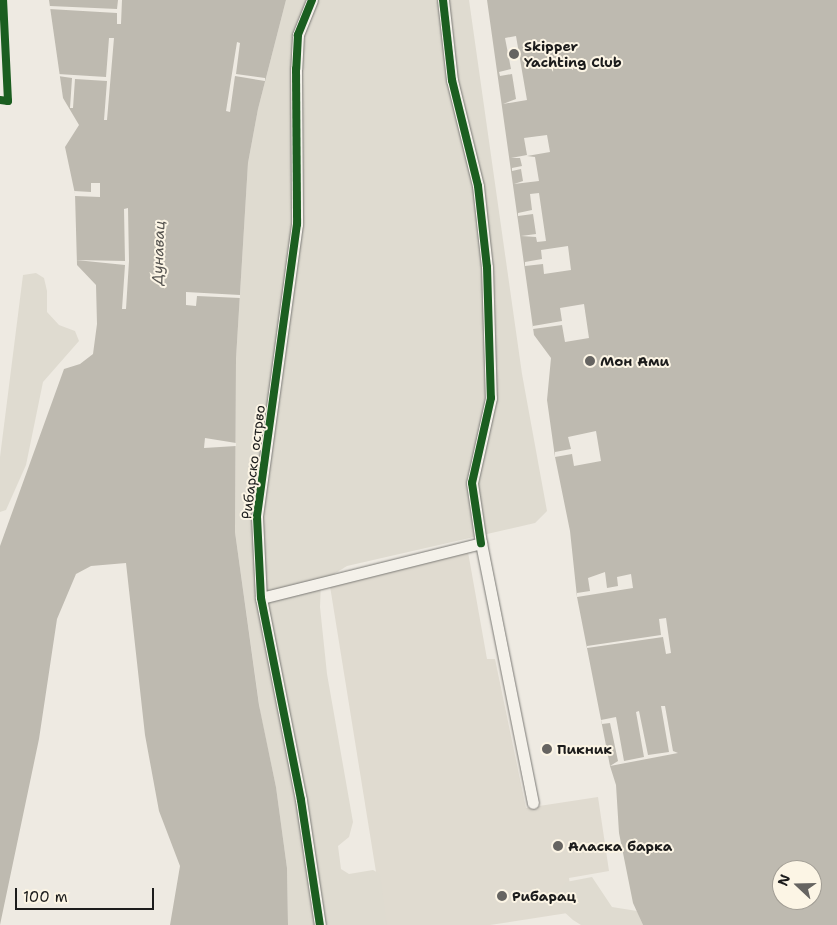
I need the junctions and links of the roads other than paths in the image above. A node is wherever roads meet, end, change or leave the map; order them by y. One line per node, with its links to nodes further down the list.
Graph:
1 (312, 0): 4 (street, Рибарско острво)
2 (442, 0): 3 (street)
3 (481, 543): 4 (street); 5 (street)
4 (261, 598): 6 (street, Рибарско острво)
5 (533, 803)
6 (320, 925)

